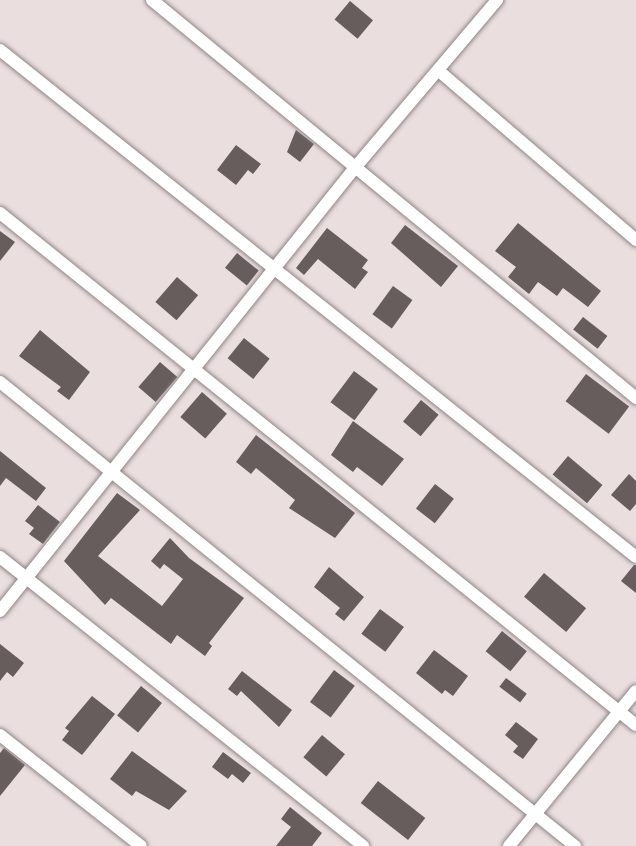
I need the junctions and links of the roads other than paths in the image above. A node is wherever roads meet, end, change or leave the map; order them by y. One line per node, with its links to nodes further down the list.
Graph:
1 (152, 0): 5 (street)
2 (497, 0): 4 (street)
3 (0, 50): 8 (street)
4 (439, 71): 5 (street); 7 (street)
5 (353, 170): 8 (street); 11 (street)
6 (0, 213): 9 (street)
7 (636, 240)
8 (276, 267): 9 (street); 14 (street)
9 (196, 370): 12 (street); 18 (street)
10 (0, 382): 12 (street)
11 (636, 398)
12 (111, 471): 15 (street); 21 (street)
13 (0, 557): 15 (street)
14 (636, 557)
15 (26, 579): 16 (street); 23 (street)
16 (0, 611)
17 (636, 691): 18 (street)
18 (620, 712): 19 (street); 21 (street)
19 (636, 725)
20 (0, 735): 22 (street)
21 (535, 814): 24 (street); 25 (street)
22 (141, 846)
23 (363, 846)
24 (509, 846)
25 (575, 846)

